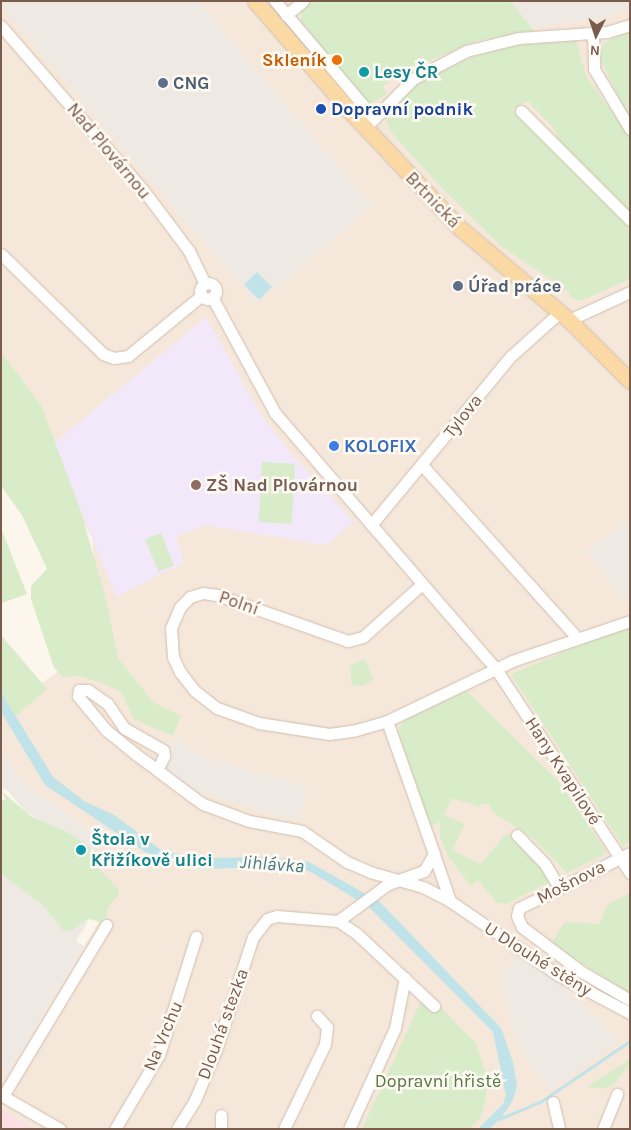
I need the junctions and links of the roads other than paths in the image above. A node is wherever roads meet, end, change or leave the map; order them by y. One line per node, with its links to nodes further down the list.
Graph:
1 (255, 1): 9 (main road, Brtnická)
2 (276, 1): 4 (street, Brtnická)
3 (303, 1): 4 (street)
4 (286, 15): 9 (street, Brtnická)
5 (630, 25): 7 (street)
6 (2, 27): 13 (street, Nad Plovárnou)
7 (593, 34): 9 (street); 10 (street)
8 (521, 111): 11 (street)
9 (370, 123): 15 (main road, Brtnická)
10 (630, 130)
11 (630, 220)
12 (1, 254): 13 (street)
13 (206, 292): 18 (street)
14 (630, 292): 15 (street, Tylova)
15 (564, 316): 16 (main road, Brtnická); 17 (street, Tylova)
16 (630, 381)
17 (422, 465): 18 (street, Tylova); 21 (street)
18 (371, 525): 19 (street)
19 (422, 584): 22 (street); 23 (street, Polní)
20 (630, 621): 21 (street, Polní)
21 (577, 638): 22 (street, Polní)
22 (496, 669): 23 (street, Polní); 27 (street, Hany Kvapilové)
23 (386, 721): 26 (street)
24 (157, 770): 24 (street, U Dlouhé stěny); 29 (street, U Dlouhé stěny)
25 (517, 835): 30 (street)
26 (434, 854): 29 (street); 31 (street)
27 (625, 855): 28 (street, Hany Kvapilové); 30 (street, Mošnova)
28 (630, 873)
29 (401, 880): 31 (street, U Dlouhé stěny); 33 (street)
30 (559, 887): 32 (street, Mošnova)
31 (450, 901): 39 (street, U Dlouhé stěny)
32 (517, 916): 37 (street, U Dlouhé stěny)
33 (338, 921): 36 (street); 47 (street, Dlouhá stezka)
34 (106, 925): 42 (street)
35 (196, 938): 46 (street, Na Vrchu)
36 (405, 978): 38 (street); 50 (street)
37 (630, 1000)
38 (434, 1006)
39 (630, 1013)
40 (317, 1016): 49 (street)
41 (617, 1094): 52 (street)
42 (2, 1095): 45 (street)
43 (553, 1102): 51 (street)
44 (221, 1115): 48 (street)
45 (60, 1129)
46 (115, 1129)
47 (177, 1129)
48 (221, 1129)
49 (284, 1129)
50 (349, 1129)
51 (559, 1129)
52 (603, 1129)

